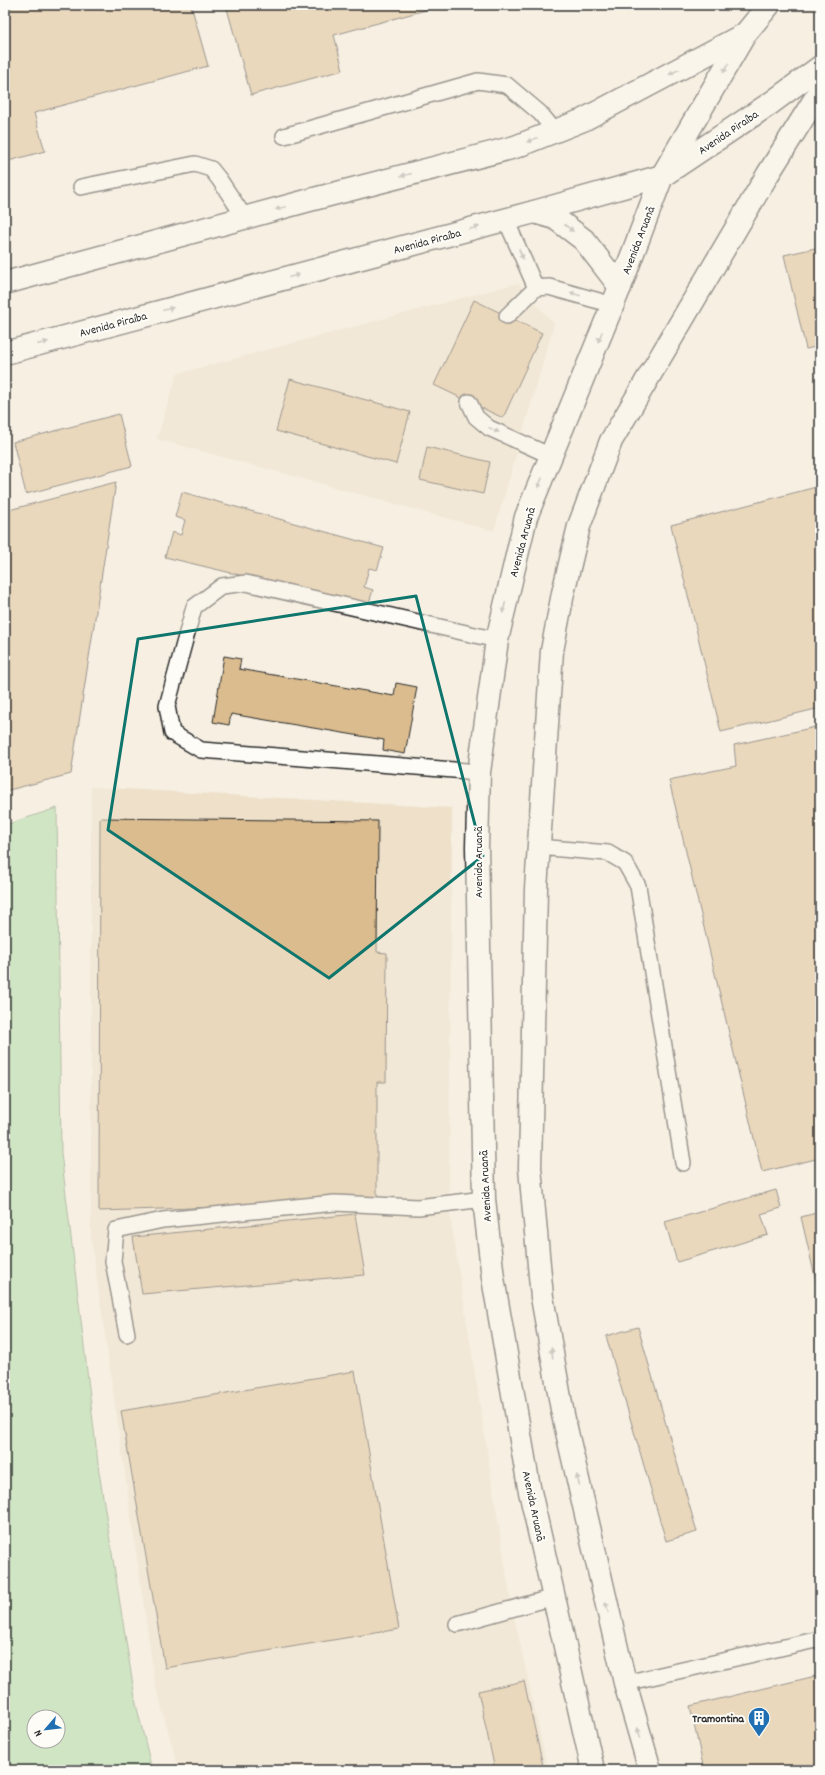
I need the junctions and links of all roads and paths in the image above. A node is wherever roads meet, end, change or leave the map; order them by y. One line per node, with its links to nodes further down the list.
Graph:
1 (769, 5): 2 (street, Avenida Aruanã)
2 (745, 34): 5 (street, one-way to 5); 7 (street, Avenida Aruanã, one-way to 7)
3 (820, 67): 7 (street, Avenida Piraíba)
4 (820, 91): 21 (street)
5 (555, 131): 6 (lane); 10 (street, one-way to 10)
6 (284, 136)
7 (662, 176): 9 (street, Avenida Piraíba); 14 (street, Avenida Aruanã)
8 (81, 187): 10 (lane)
9 (534, 212): 11 (street, Avenida Piraíba); 14 (street, one-way to 14)
10 (245, 218): 12 (street)
11 (506, 220): 13 (lane, one-way to 13); 16 (street, Avenida Piraíba, one-way to 11)
12 (5, 283)
13 (536, 288): 14 (lane, one-way to 13); 15 (lane)
14 (616, 296): 18 (street, Avenida Aruanã, one-way to 18)
15 (507, 316)
16 (5, 353)
17 (469, 402): 18 (lane, one-way to 18)
18 (551, 456): 19 (street, Avenida Aruanã, one-way to 19)
19 (497, 640): 20 (street, Avenida Aruanã); 20 (lane)
20 (479, 772): 23 (street, Avenida Aruanã)
21 (538, 846): 22 (lane); 28 (street, one-way to 21)
22 (684, 1163)
23 (484, 1199): 24 (lane); 25 (street, Avenida Aruanã)
24 (127, 1334)
25 (554, 1597): 26 (lane); 29 (street, Avenida Aruanã)
26 (457, 1624)
27 (820, 1639): 28 (lane)
28 (625, 1683): 30 (street, one-way to 28)
29 (593, 1770)
30 (650, 1770)

